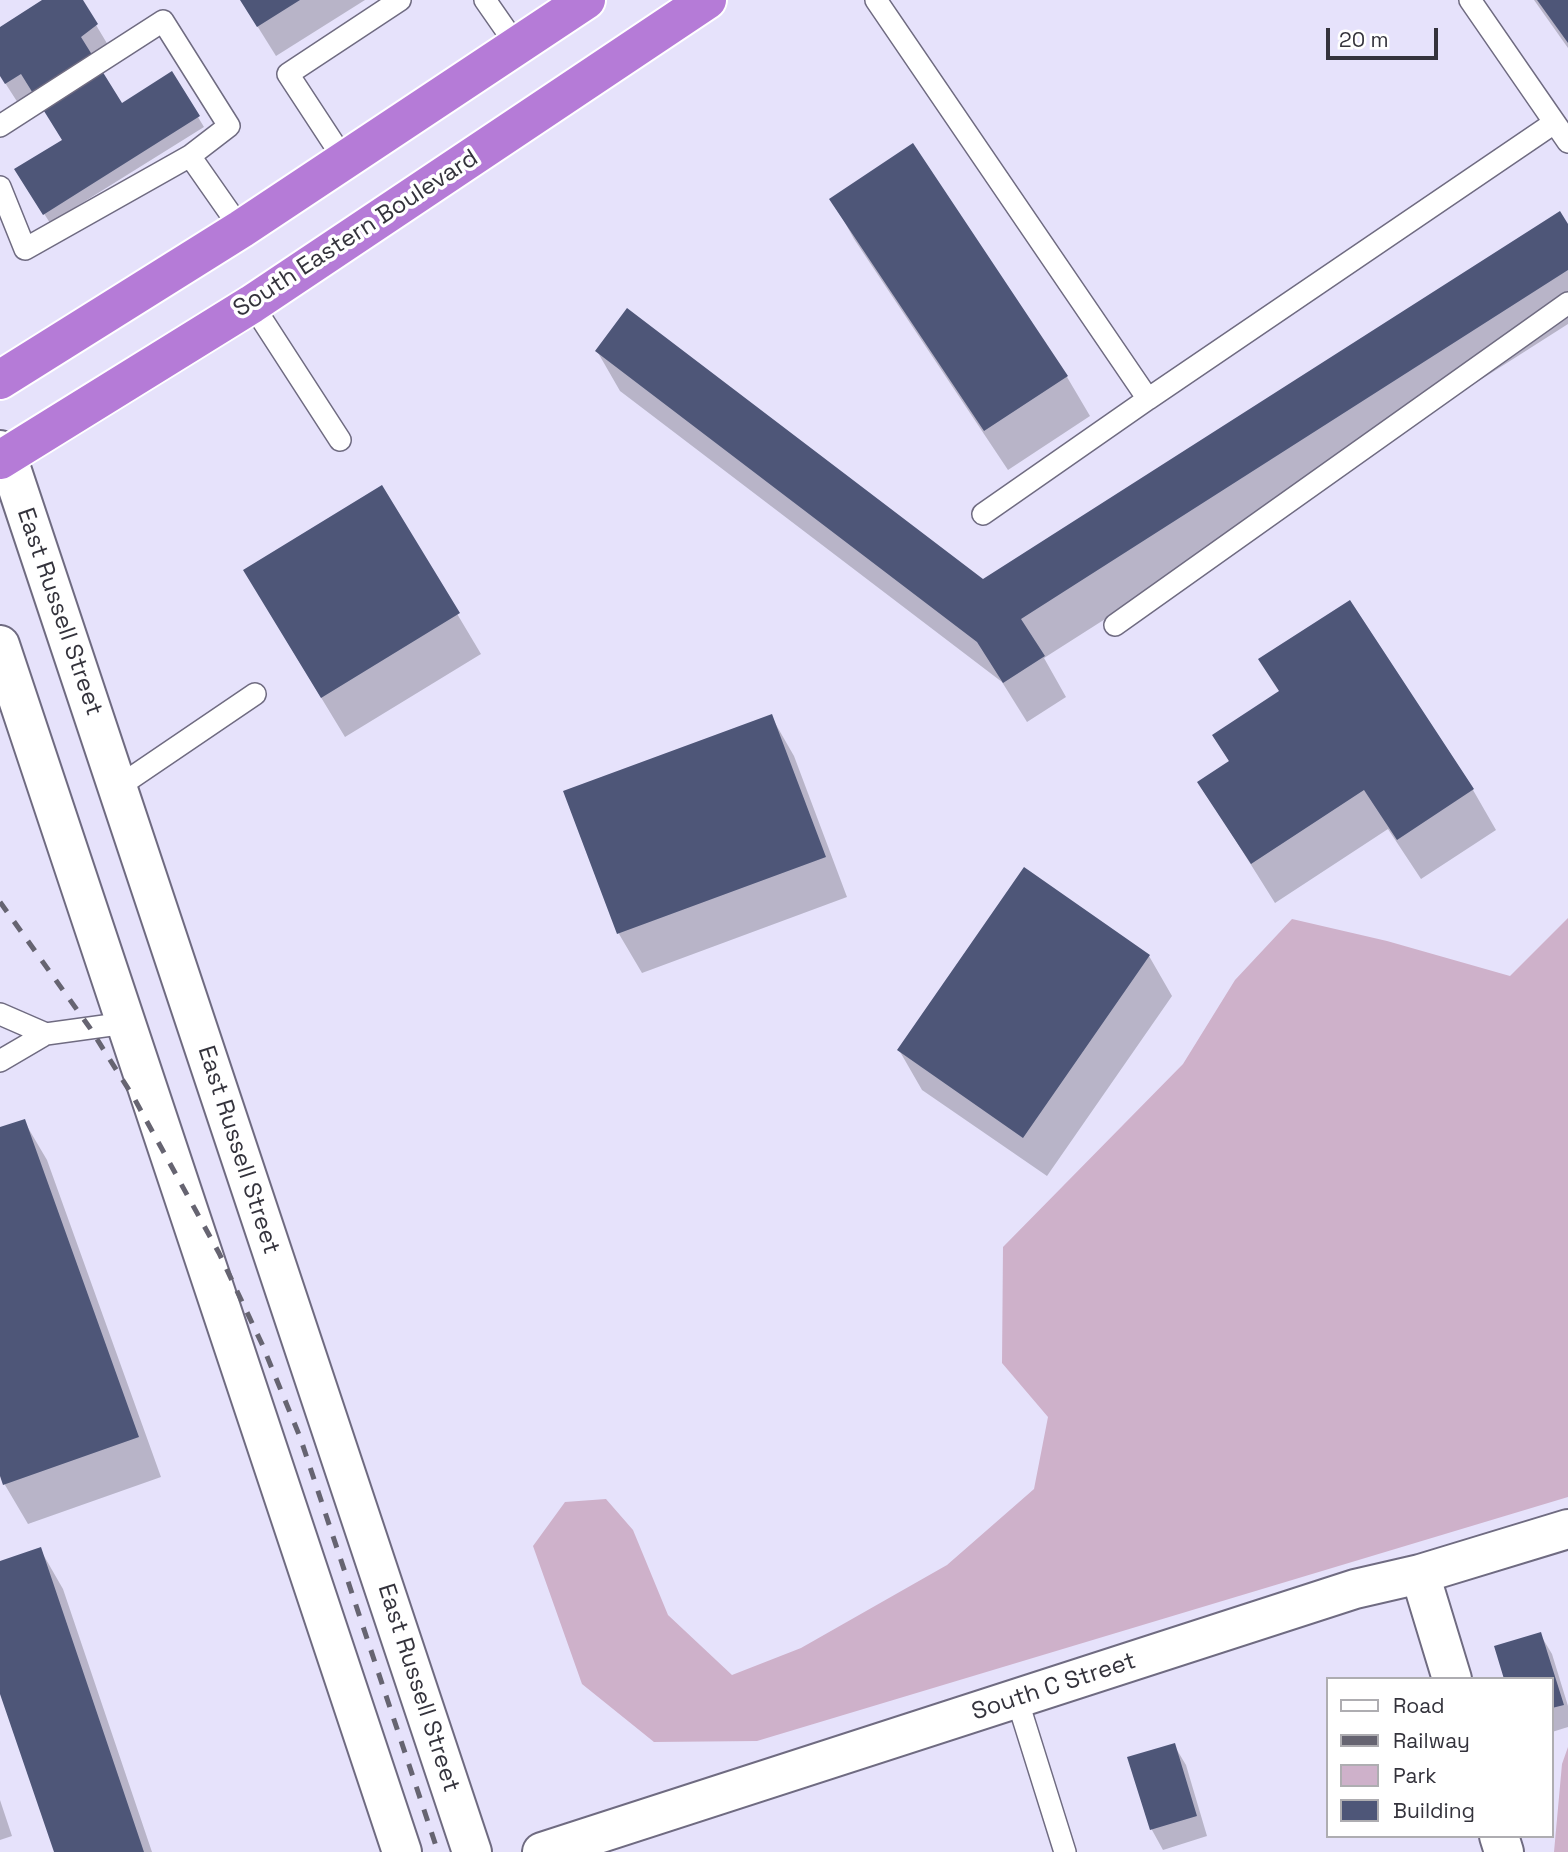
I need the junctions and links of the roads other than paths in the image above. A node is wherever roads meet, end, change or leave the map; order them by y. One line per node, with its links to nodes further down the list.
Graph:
1 (400, 0): 12 (lane)
2 (485, 0): 7 (lane)
3 (586, 0): 7 (highway)
4 (708, 0): 17 (highway, South Eastern Boulevard)
5 (876, 0): 19 (lane)
6 (1470, 0): 8 (lane)
7 (517, 46): 12 (highway)
8 (1555, 123): 10 (lane); 19 (lane)
9 (0, 126): 11 (lane)
10 (1568, 142)
11 (190, 156): 14 (lane); 15 (lane)
12 (345, 161): 14 (highway)
13 (0, 187): 15 (lane)
14 (242, 229): 18 (highway)
15 (8, 230)
16 (1568, 303): 23 (lane)
17 (252, 304): 20 (lane); 21 (highway, South Eastern Boulevard)
18 (0, 380)
19 (1149, 399): 22 (lane)
20 (340, 440)
21 (2, 455): 26 (main road, East Russell Street)
22 (983, 514)
23 (1115, 625)
24 (0, 645): 28 (main road)
25 (255, 694): 26 (lane)
26 (118, 787): 36 (main road, East Russell Street)
27 (0, 1014): 29 (lane)
28 (126, 1023): 29 (lane); 35 (main road)
29 (46, 1034): 30 (lane)
30 (0, 1061)
31 (1568, 1529): 32 (main road, South C Street)
32 (1420, 1574): 33 (main road); 34 (main road, South C Street)
33 (1451, 1677)
34 (1017, 1699): 37 (main road, South C Street); 38 (lane)
35 (402, 1852)
36 (472, 1852)
37 (542, 1852)
38 (1065, 1852)

